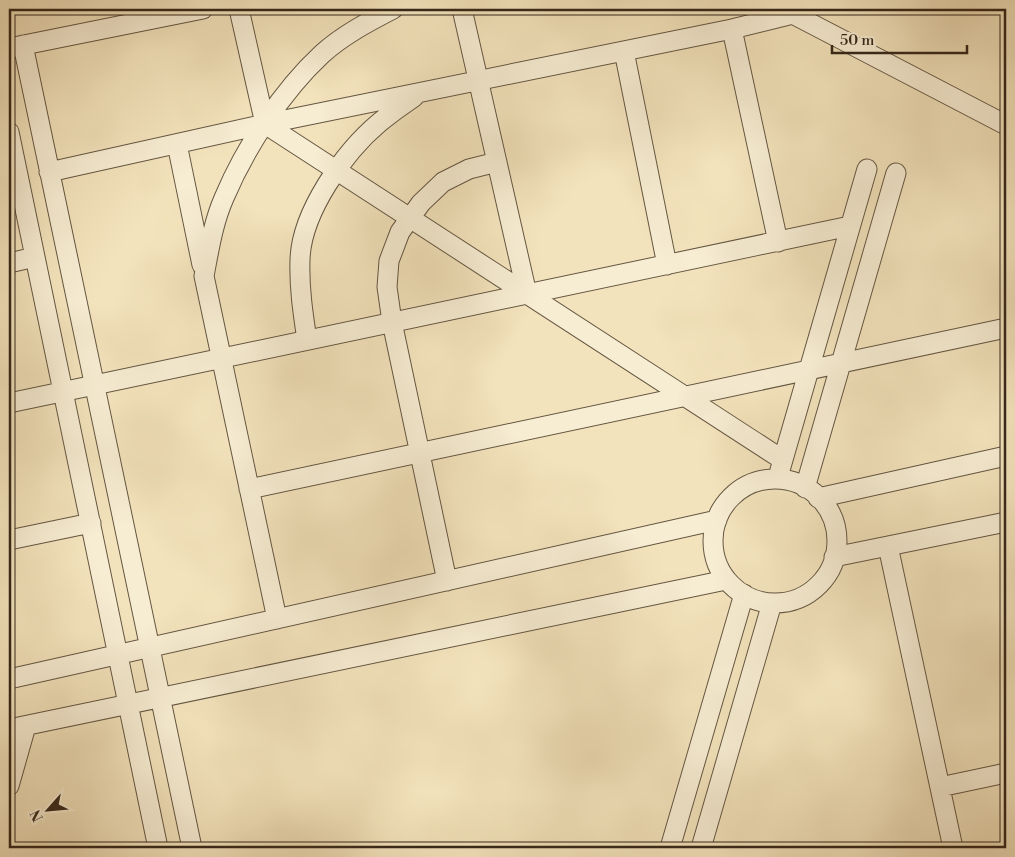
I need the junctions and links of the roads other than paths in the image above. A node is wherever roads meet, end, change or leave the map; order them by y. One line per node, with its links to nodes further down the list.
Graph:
1 (203, 9): 7 (street)
2 (238, 9): 11 (street)
3 (393, 9): 11 (street)
4 (462, 9): 9 (street)
5 (788, 11): 6 (street); 12 (street)
6 (732, 29): 8 (street); 22 (street)
7 (16, 46): 18 (street)
8 (624, 51): 9 (street); 25 (street)
9 (478, 81): 10 (street); 15 (street)
10 (422, 92): 11 (street); 17 (street)
11 (265, 124): 14 (street); 17 (street); 26 (street)
12 (1006, 125)
13 (9, 132): 23 (street)
14 (176, 144): 18 (street); 26 (street)
15 (497, 162): 20 (street); 27 (street)
16 (867, 169): 21 (street)
17 (337, 171): 20 (street); 30 (street)
18 (49, 172): 34 (street)
19 (896, 174): 32 (street)
20 (410, 218): 27 (street); 28 (street)
21 (850, 226): 22 (street); 33 (street)
22 (778, 242): 25 (street)
23 (35, 257): 24 (street); 35 (street)
24 (9, 263)
25 (667, 265): 27 (street)
26 (204, 276): 31 (street)
27 (527, 294): 28 (street); 36 (street)
28 (392, 322): 30 (street); 38 (street)
29 (1006, 328): 32 (street)
30 (307, 340): 31 (street)
31 (222, 358): 34 (street); 42 (street)
32 (841, 363): 33 (street); 43 (street)
33 (809, 370): 36 (street); 40 (street)
34 (94, 385): 35 (street); 55 (street)
35 (63, 391): 37 (street); 46 (street)
36 (685, 397): 38 (street); 40 (street)
37 (9, 403)
38 (420, 453): 42 (street); 51 (street)
39 (1006, 456): 43 (street)
40 (782, 460): 41 (street)
41 (777, 480): 43 (street); 44 (street)
42 (249, 489): 54 (street)
43 (811, 493): 49 (street)
44 (717, 520): 50 (street); 51 (street)
45 (1006, 522): 48 (street)
46 (91, 523): 47 (street); 56 (street)
47 (9, 540)
48 (888, 546): 49 (street); 63 (street)
49 (834, 557): 53 (street)
50 (726, 580): 52 (street); 58 (street)
51 (447, 581): 54 (street)
52 (744, 594): 53 (street); 66 (street)
53 (772, 603): 67 (street)
54 (276, 619): 55 (street)
55 (150, 647): 56 (street); 58 (street)
56 (118, 654): 57 (street); 59 (street)
57 (9, 679)
58 (160, 698): 59 (street); 65 (street)
59 (128, 704): 60 (street); 64 (street)
60 (17, 727): 62 (street)
61 (1006, 773): 63 (street)
62 (9, 786)
63 (940, 787): 68 (street)
64 (158, 848)
65 (192, 848)
66 (670, 848)
67 (701, 848)
68 (953, 848)

